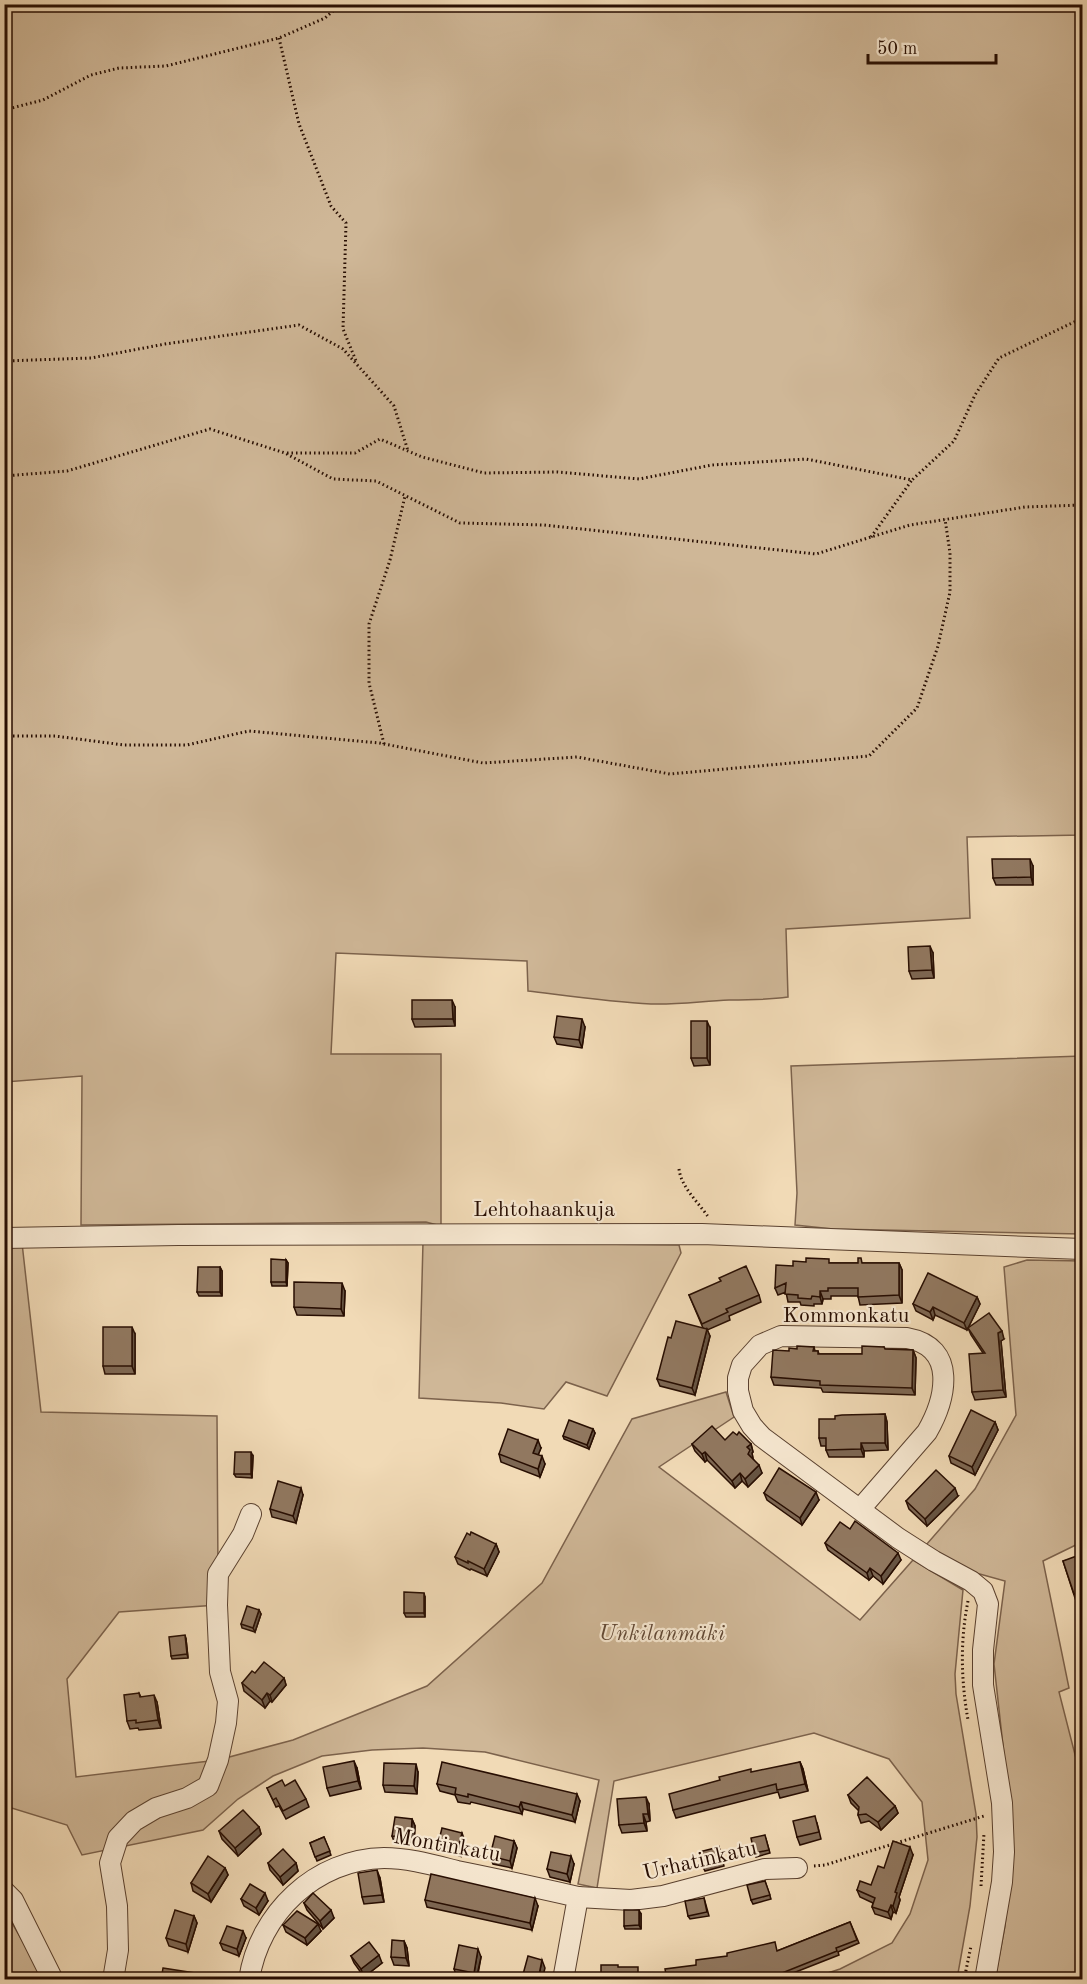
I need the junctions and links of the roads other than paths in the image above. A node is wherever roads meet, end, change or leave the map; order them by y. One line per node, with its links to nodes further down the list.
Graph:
1 (4, 1238): 2 (street, Lehtohaankuja)
2 (1083, 1249)
3 (861, 1508): 3 (street, Kommonkatu); 12 (street, Kommonkatu)
4 (251, 1514): 9 (street)
5 (797, 1868): 7 (street, Urhatinkatu)
6 (4, 1891): 8 (street)
7 (578, 1897): 10 (street, Montinkatu); 11 (street)
8 (52, 1980)
9 (113, 1980)
10 (249, 1980)
11 (563, 1980)
12 (985, 1980)

